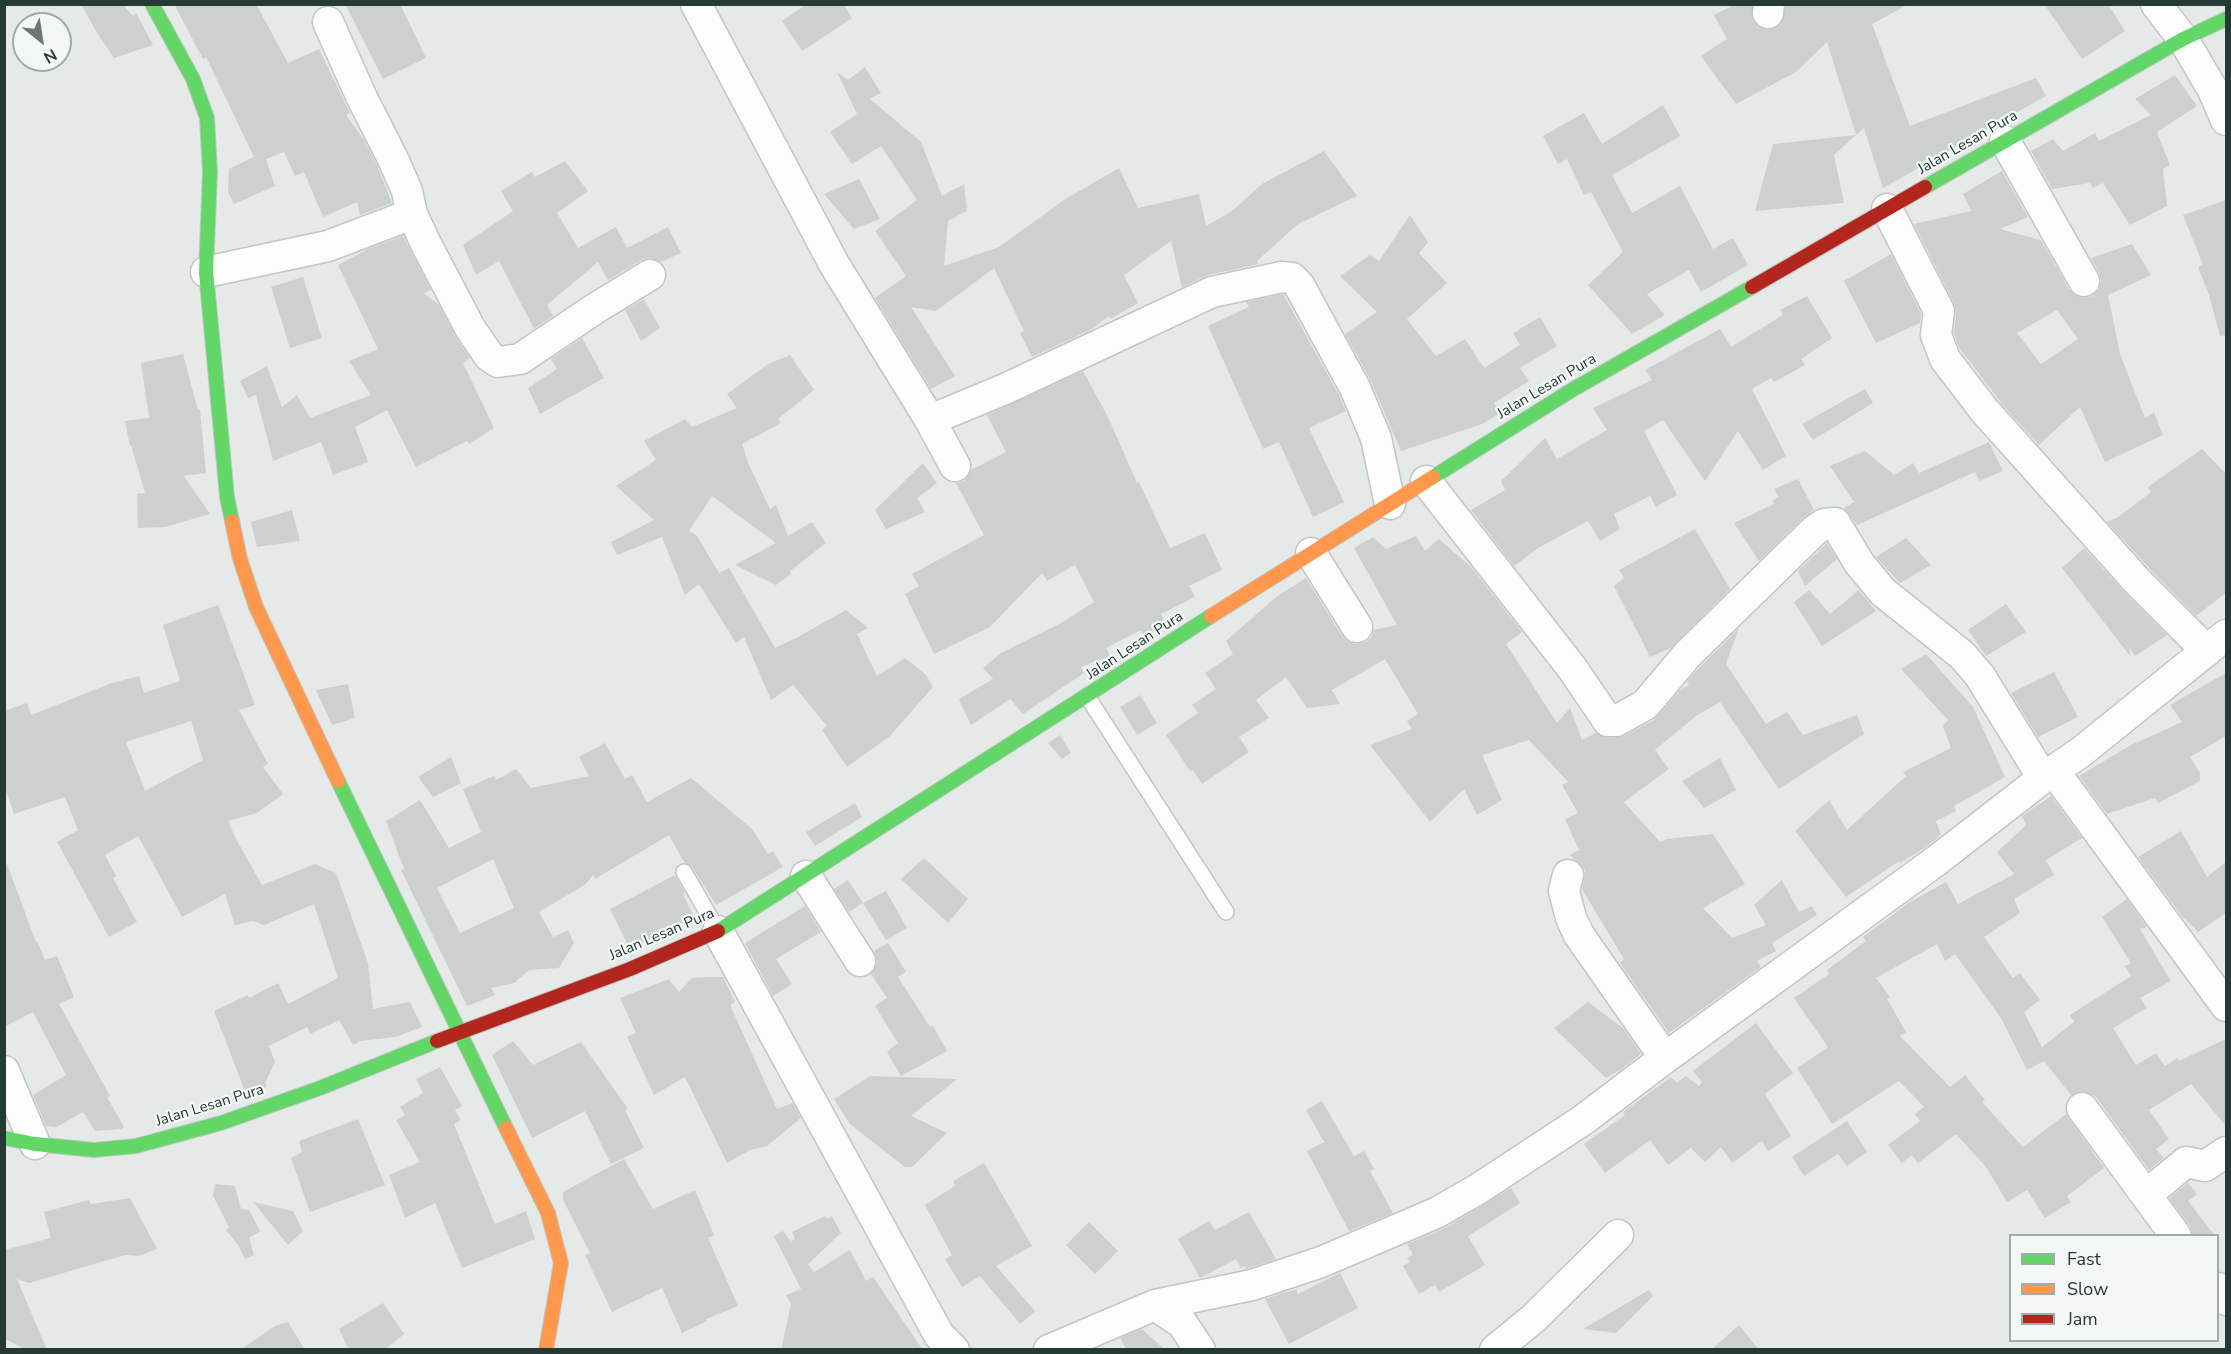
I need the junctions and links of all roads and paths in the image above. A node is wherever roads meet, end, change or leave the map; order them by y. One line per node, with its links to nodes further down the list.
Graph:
1 (152, 4): 11 (street)
2 (696, 4): 14 (street)
3 (2156, 4): 6 (street)
4 (2226, 19): 6 (street, Jalan Lesan Pura)
5 (327, 22): 10 (street)
6 (2183, 39): 7 (street); 8 (street, Jalan Lesan Pura)
7 (2226, 120)
8 (2005, 141): 9 (street, Jalan Lesan Pura); 13 (street)
9 (1887, 209): 16 (street, Jalan Lesan Pura); 20 (street)
10 (412, 214): 11 (street); 12 (street)
11 (206, 272): 30 (street)
12 (650, 275)
13 (2084, 281)
14 (930, 420): 15 (street); 17 (street)
15 (955, 466)
16 (1426, 481): 17 (street, Jalan Lesan Pura); 22 (street)
17 (1390, 504): 18 (street, Jalan Lesan Pura)
18 (1311, 553): 19 (street); 21 (street, Jalan Lesan Pura)
19 (1357, 627)
20 (2217, 643): 22 (street)
21 (1087, 696): 25 (street, Jalan Lesan Pura); 26 (lane)
22 (2049, 775): 29 (street); 31 (street)
23 (684, 872): 27 (lane)
24 (1568, 875): 31 (street)
25 (806, 876): 27 (street, Jalan Lesan Pura); 28 (street)
26 (1226, 912)
27 (718, 931): 30 (street, Jalan Lesan Pura); 42 (street)
28 (860, 961)
29 (2226, 1006)
30 (459, 1032): 35 (street, Jalan Lesan Pura); 41 (street)
31 (1665, 1058): 40 (street)
32 (4, 1071): 35 (street)
33 (2082, 1108): 37 (street)
34 (4, 1138): 35 (street, Jalan Lesan Pura)
35 (35, 1144)
36 (2226, 1152): 37 (street)
37 (2146, 1195): 38 (street)
38 (2175, 1234)
39 (1618, 1235): 45 (street)
40 (1155, 1305): 43 (street); 44 (street)
41 (546, 1350)
42 (954, 1350)
43 (1049, 1350)
44 (1200, 1350)
45 (1495, 1350)

